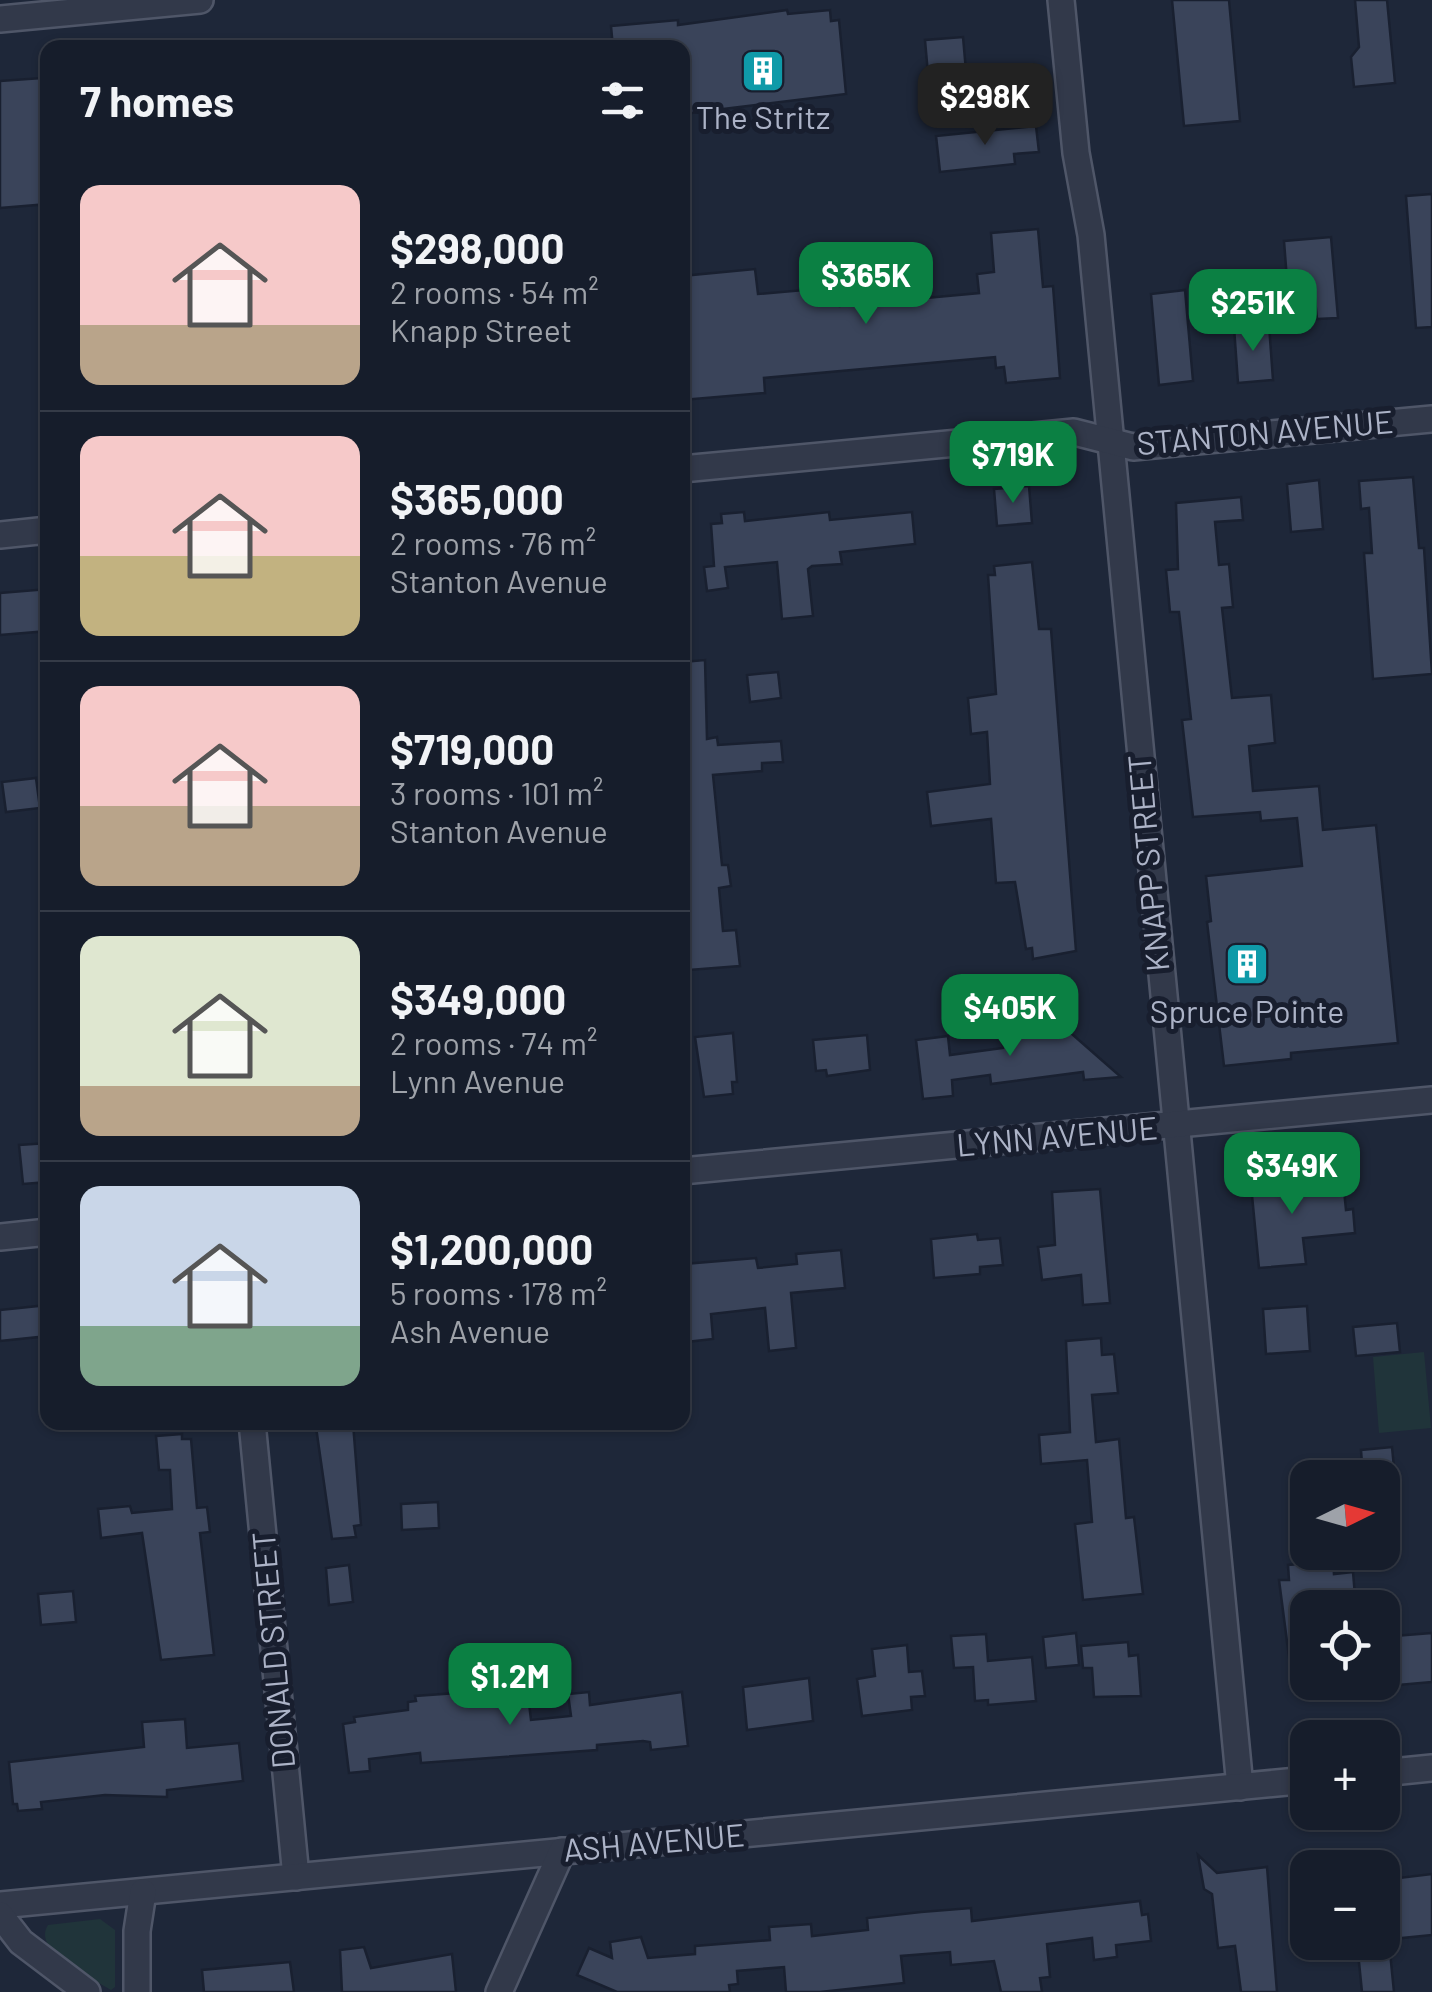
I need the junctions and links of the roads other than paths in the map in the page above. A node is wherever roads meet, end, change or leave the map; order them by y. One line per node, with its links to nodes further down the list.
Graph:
1 (200, 0): 3 (street)
2 (1062, 0): 5 (street, KNAPP STREET)
3 (0, 20)
4 (1432, 418): 5 (street, STANTON AVENUE)
5 (1110, 444): 6 (street, STANTON AVENUE); 10 (street, KNAPP STREET)
6 (690, 468)
7 (40, 531): 8 (street)
8 (0, 535)
9 (1432, 1100): 10 (street, LYNN AVENUE)
10 (1173, 1126): 11 (street, LYNN AVENUE); 18 (street, KNAPP STREET)
11 (690, 1171)
12 (40, 1233): 13 (street)
13 (0, 1237)
14 (253, 1430): 20 (street, DONALD STREET)
15 (1432, 1768): 16 (street)
16 (1400, 1771)
17 (1290, 1782): 18 (street, ASH AVENUE)
18 (1240, 1786): 19 (street, ASH AVENUE)
19 (562, 1852): 20 (street, ASH AVENUE); 26 (street)
20 (296, 1877): 21 (street, ASH AVENUE)
21 (144, 1892): 22 (street, ASH AVENUE); 25 (street)
22 (0, 1906)
23 (0, 1916): 24 (street)
24 (88, 1992)
25 (136, 1992)
26 (499, 1992)

